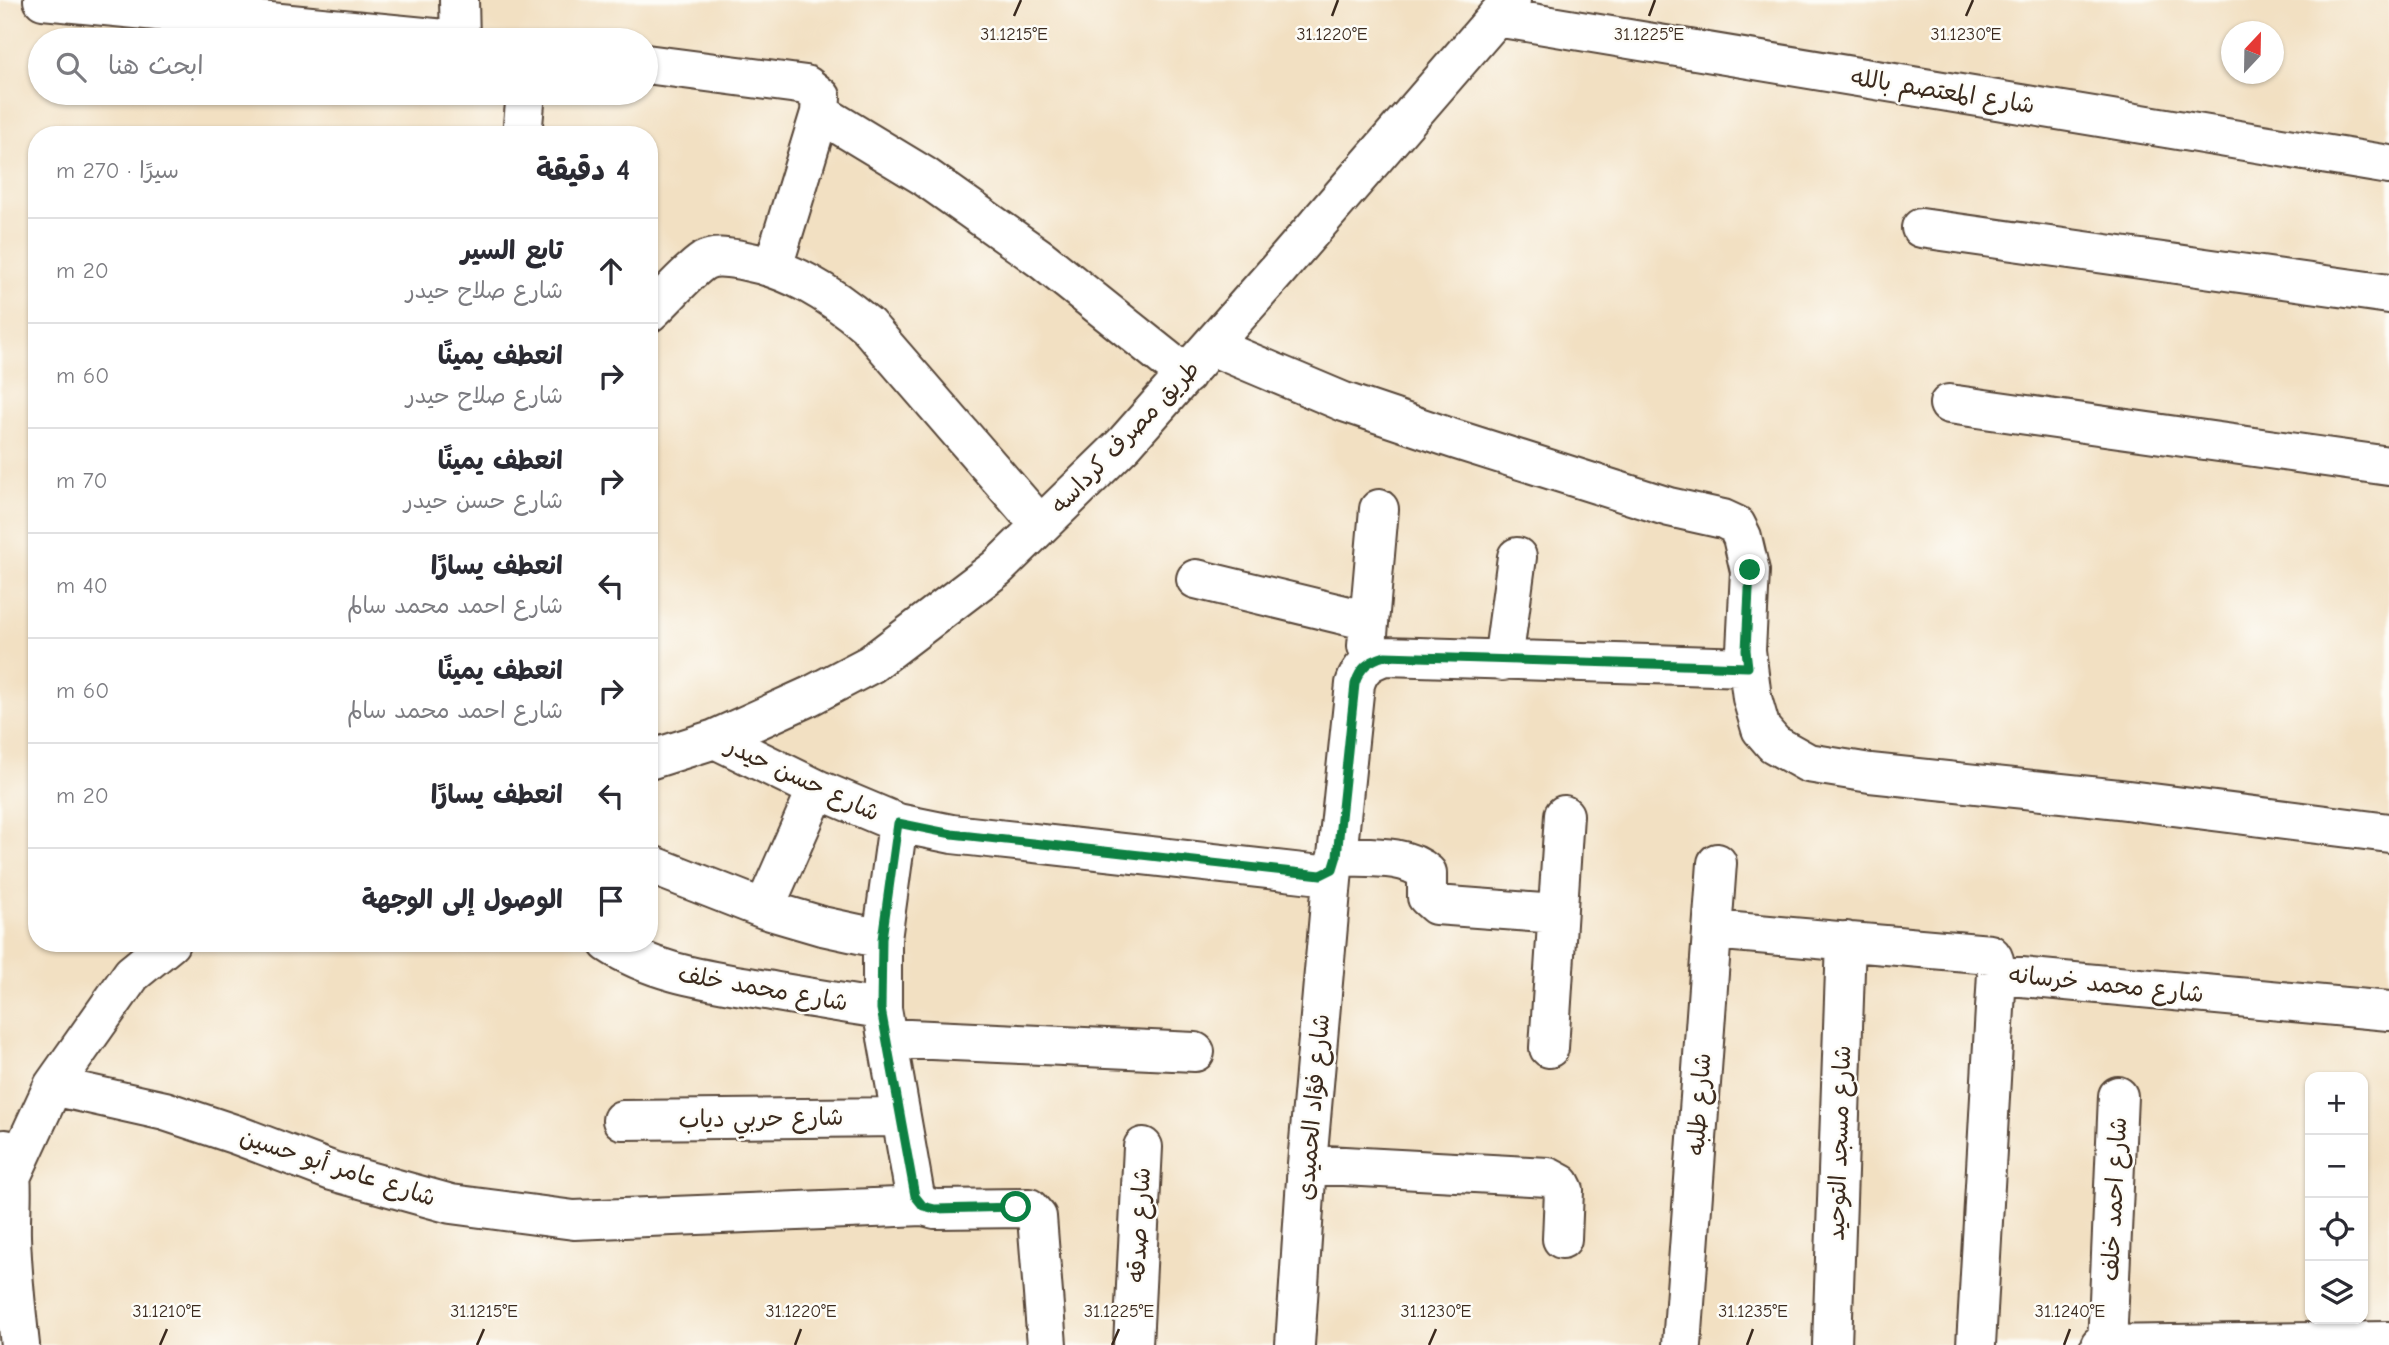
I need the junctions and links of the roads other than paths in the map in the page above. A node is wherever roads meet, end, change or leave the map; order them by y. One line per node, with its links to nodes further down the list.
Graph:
1 (43, 0): 3 (street)
2 (459, 0): 7 (street)
3 (141, 5): 5 (street)
4 (1503, 9): 12 (street, شارع المعتصم بالله); 17 (street, طريق مصرف كرداسه)
5 (330, 15): 6 (street)
6 (397, 28)
7 (458, 28)
8 (658, 66): 10 (street)
9 (525, 105): 11 (street)
10 (820, 113): 14 (street); 18 (street)
11 (523, 126)
12 (2389, 165)
13 (1921, 228): 15 (street)
14 (773, 267): 16 (street); 22 (street)
15 (2389, 293)
16 (658, 305)
17 (1211, 346): 18 (street, طريق مصرف كرداسه); 28 (street)
18 (1186, 375): 22 (street, طريق مصرف كرداسه)
19 (1949, 404): 20 (street)
20 (2389, 466)
21 (1379, 509): 25 (street, شارع فؤاد الحميدى)
22 (1040, 525): 29 (street, طريق مصرف كرداسه)
23 (1517, 558): 26 (street)
24 (1196, 579): 25 (street)
25 (1369, 621): 27 (street, شارع فؤاد الحميدى)
26 (1503, 661): 27 (street); 28 (street)
27 (1365, 665): 35 (street, شارع فؤاد الحميدى)
28 (1748, 667): 34 (street)
29 (715, 739): 30 (street, طريق مصرف كرداسه); 31 (street, شارع حسن حيدر)
30 (658, 757)
31 (817, 789): 33 (street, شارع حسن حيدر); 38 (street)
32 (1564, 815): 39 (street)
33 (898, 823): 35 (street, شارع حسن حيدر); 41 (street)
34 (2389, 833)
35 (1335, 863): 39 (street, شارع حسن حيدر); 56 (street, شارع فؤاد الحميدى)
36 (1717, 863): 40 (street, شارع طلبه)
37 (658, 868): 38 (street)
38 (764, 909): 41 (street)
39 (1557, 914): 48 (street)
40 (1712, 930): 42 (street, شارع محمد خرسانه); 64 (street, شارع طلبه)
41 (882, 939): 47 (street)
42 (1846, 941): 45 (street, شارع محمد خرسانه); 65 (street, شارع مسجد التوحيد)
43 (159, 952): 50 (street)
44 (623, 952): 47 (street, شارع محمد خلف)
45 (1997, 973): 46 (street, شارع محمد خرسانه); 66 (street)
46 (2389, 1011)
47 (884, 1024): 49 (street, شارع محمد خلف); 52 (street)
48 (1549, 1048)
49 (1195, 1052)
50 (53, 1086): 55 (street); 57 (street, شارع عامر أبو حسين)
51 (2118, 1096): 68 (street, شارع احمد خلف)
52 (901, 1117): 53 (street, شارع حربي دياب); 57 (street)
53 (622, 1119)
54 (1143, 1147): 62 (street, شارع صدقه)
55 (5, 1154): 60 (street)
56 (1307, 1164): 58 (street); 63 (street, شارع فؤاد الحميدى)
57 (923, 1206): 61 (street, شارع عامر أبو حسين)
58 (1562, 1238)
59 (2389, 1341): 68 (street)
60 (20, 1345)
61 (1047, 1345)
62 (1133, 1345)
63 (1295, 1345)
64 (1682, 1345)
65 (1832, 1345)
66 (1976, 1345)
67 (2100, 1345): 68 (street)
68 (2107, 1345)

